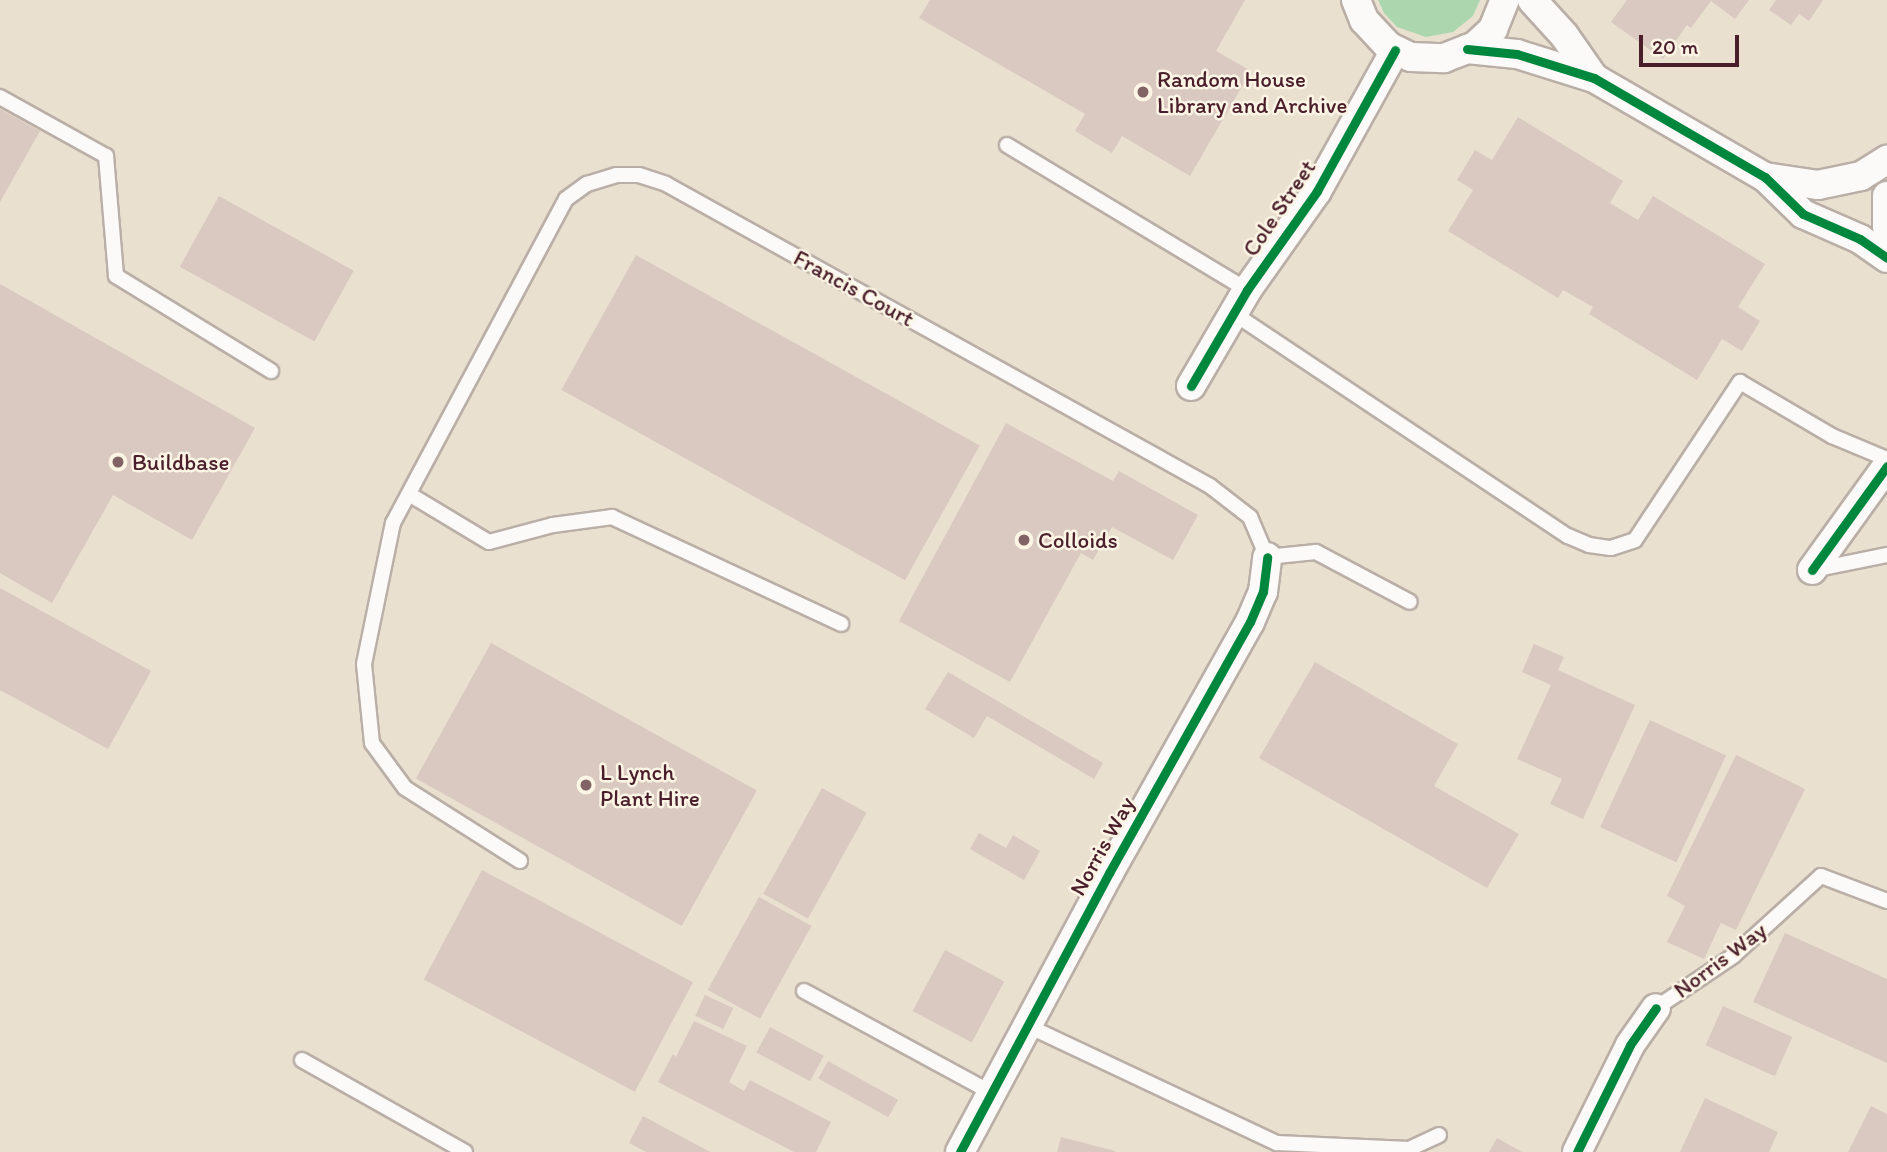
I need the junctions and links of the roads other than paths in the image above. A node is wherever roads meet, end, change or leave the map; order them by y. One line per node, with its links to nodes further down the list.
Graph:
1 (1356, 0): 5 (street)
2 (1505, 0): 4 (street)
3 (1532, 0): 6 (street)
4 (1467, 49): 5 (street); 6 (street)
5 (1395, 50): 14 (street, Cole Street)
6 (1594, 78): 10 (street)
7 (0, 97): 15 (lane)
8 (1007, 145): 14 (lane)
9 (1887, 160): 10 (street)
10 (1765, 177): 13 (street)
11 (1887, 196): 12 (street)
12 (1887, 226)
13 (1887, 258)
14 (1240, 301): 16 (street, Cole Street); 17 (lane)
15 (271, 371)
16 (1191, 386)
17 (1887, 459)
18 (1887, 466): 22 (street)
19 (409, 494): 21 (lane, Francis Court); 24 (lane); 25 (lane, Francis Court)
20 (1887, 555): 22 (lane)
21 (1267, 557): 23 (lane); 29 (street, Norris Way)
22 (1812, 570)
23 (1410, 602)
24 (841, 624)
25 (520, 861)
26 (1887, 901): 28 (lane, Norris Way)
27 (804, 991): 31 (lane)
28 (1656, 1008): 35 (street, Norris Way)
29 (1028, 1026): 31 (street, Norris Way); 32 (lane)
30 (302, 1060): 33 (lane)
31 (992, 1093): 34 (street, Norris Way)
32 (1439, 1135)
33 (465, 1152)
34 (960, 1152)
35 (1577, 1152)

